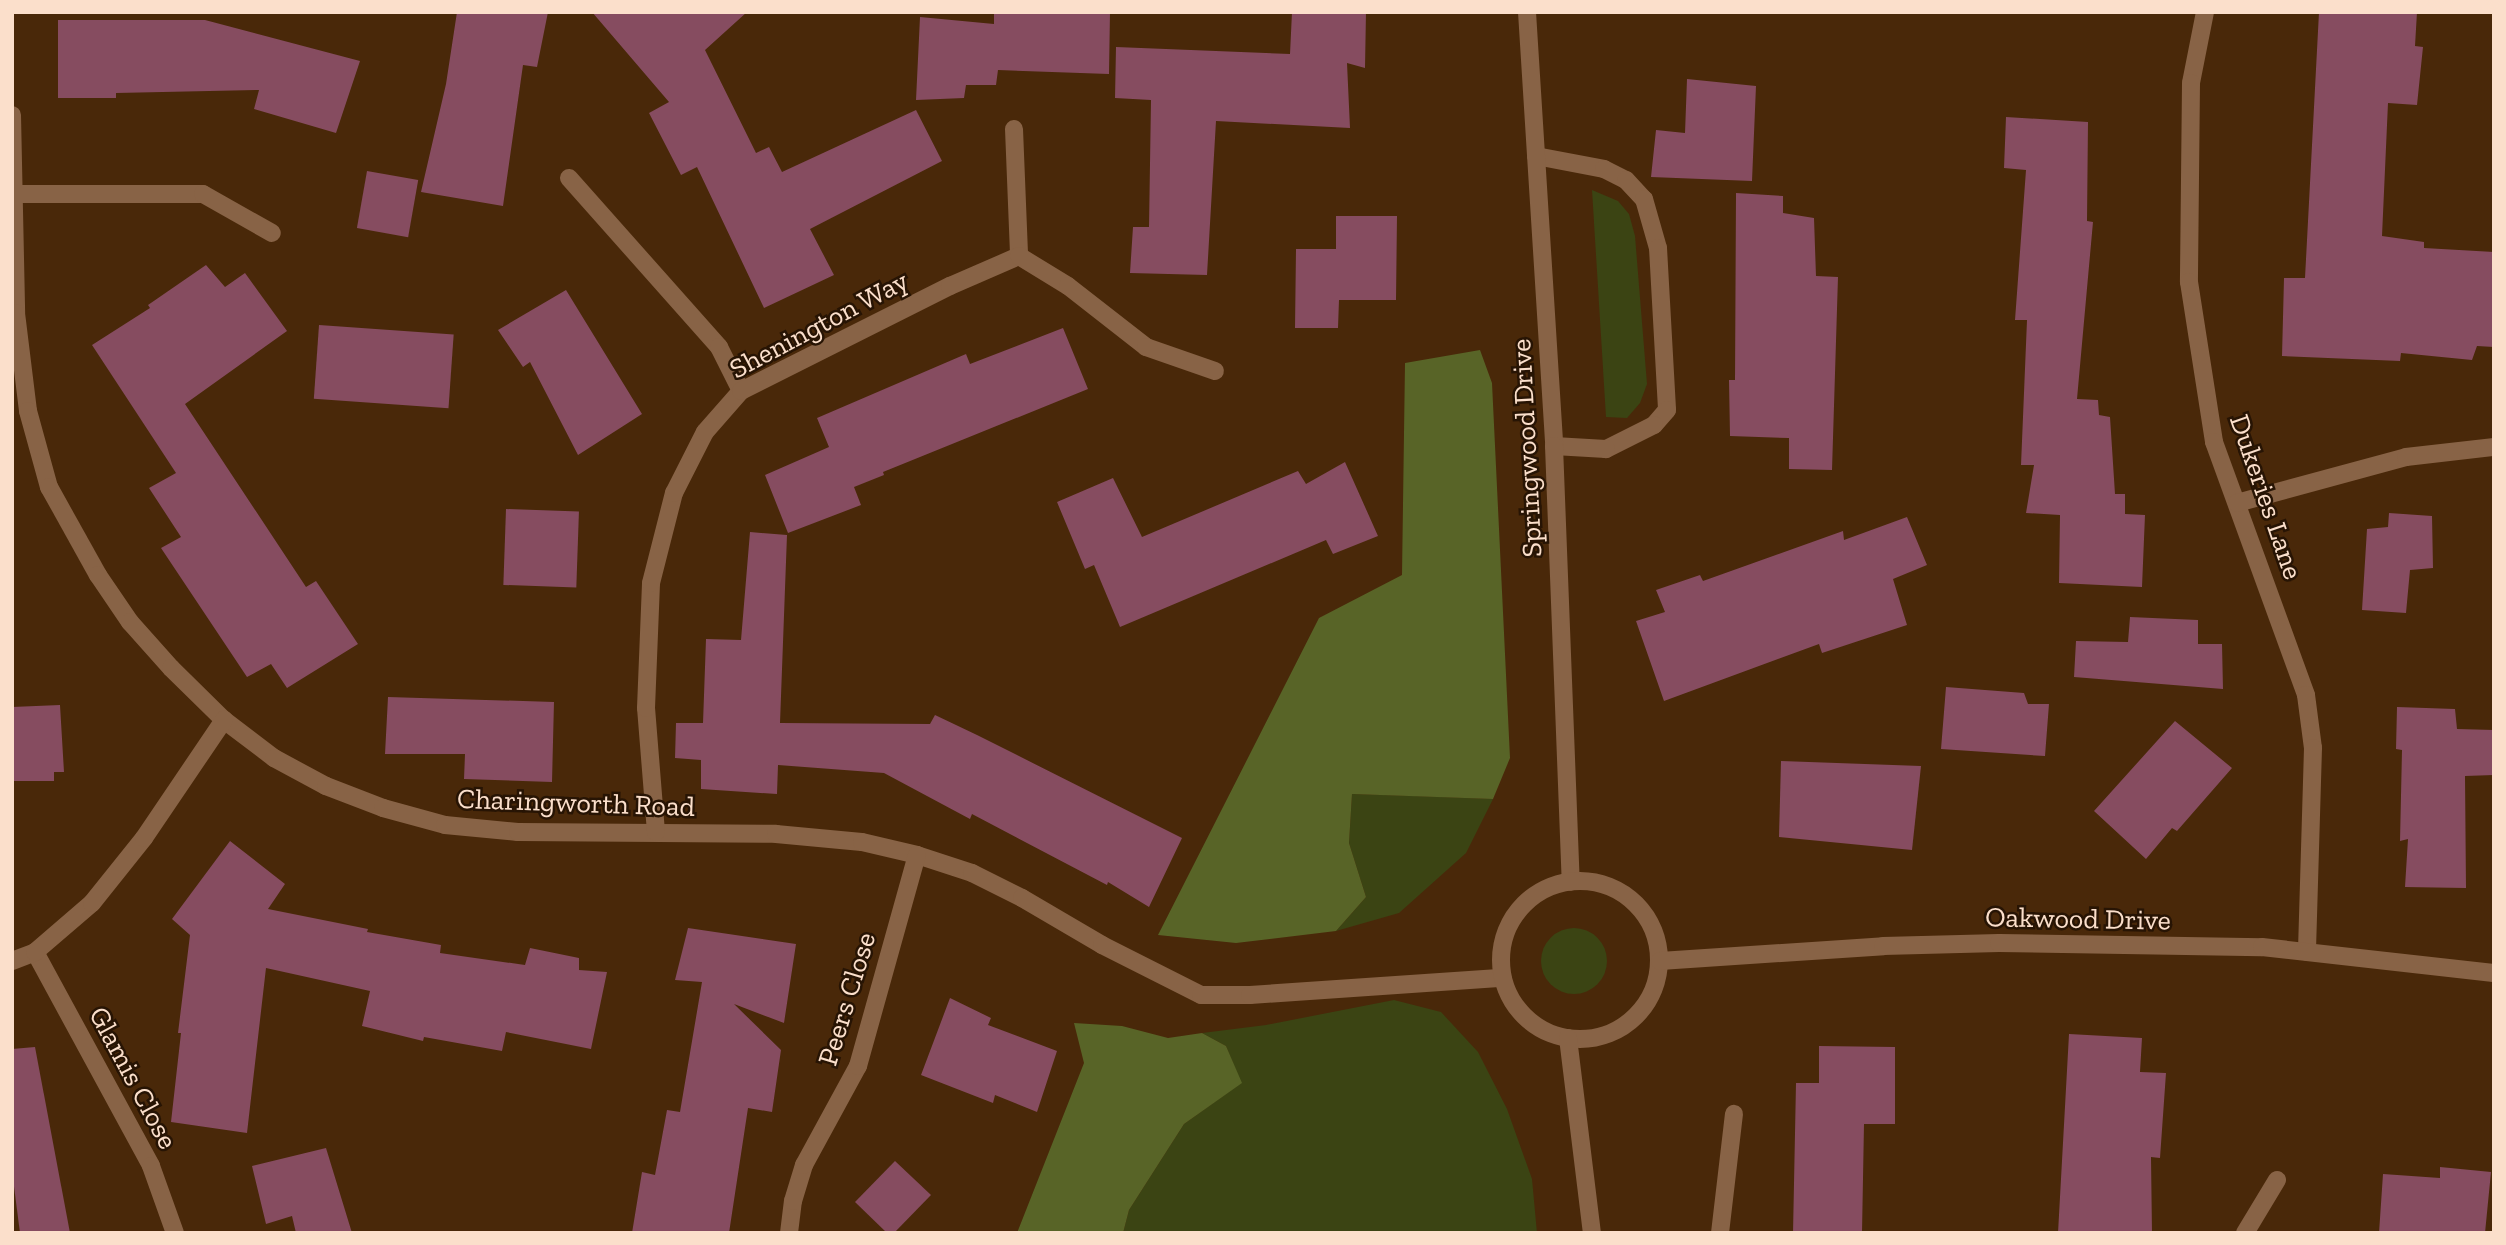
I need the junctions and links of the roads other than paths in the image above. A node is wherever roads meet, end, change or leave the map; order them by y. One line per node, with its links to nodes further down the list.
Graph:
1 (1527, 12): 5 (street, Springwood Drive)
2 (2205, 12): 14 (street, Dukeries Lane)
3 (12, 115): 7 (street, Charingworth Road)
4 (1014, 129): 9 (street)
5 (1536, 156): 12 (street, Springwood Drive); 12 (street)
6 (569, 178): 11 (street)
7 (14, 194): 8 (street); 15 (street, Charingworth Road)
8 (272, 233)
9 (1019, 256): 10 (street); 11 (street, Shenington Way)
10 (1215, 371)
11 (741, 391): 16 (street, Shenington Way)
12 (1554, 446): 18 (street, Springwood Drive)
13 (2494, 447): 14 (street)
14 (2237, 503): 20 (street, Dukeries Lane)
15 (224, 720): 16 (street, Charingworth Road); 19 (street)
16 (656, 832): 17 (street, Charingworth Road)
17 (917, 855): 24 (street, Charingworth Road); 29 (street, Peers Close)
18 (1572, 882): 22 (street); 24 (street)
19 (35, 952): 21 (street); 28 (street, Glamis Close)
20 (2307, 953): 22 (street, Oakwood Drive); 23 (street, Oakwood Drive)
21 (12, 961)
22 (1660, 961): 25 (street)
23 (2494, 973)
24 (1502, 978): 25 (street)
25 (1568, 1038): 30 (street)
26 (1734, 1115): 31 (street)
27 (2277, 1180): 32 (street)
28 (174, 1233)
29 (789, 1233)
30 (1592, 1233)
31 (1720, 1233)
32 (2245, 1233)

